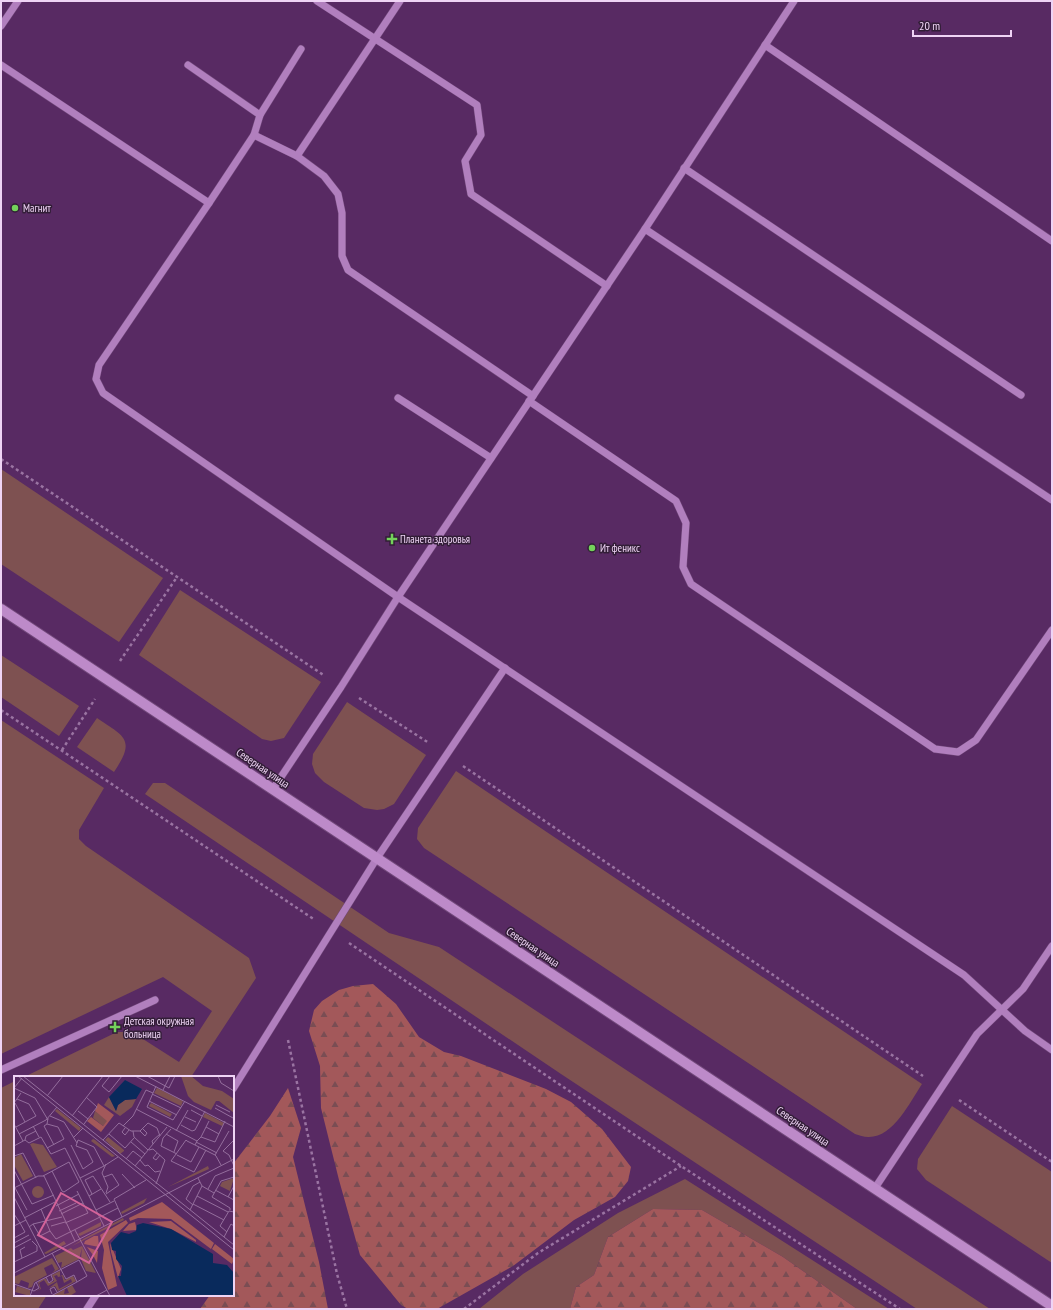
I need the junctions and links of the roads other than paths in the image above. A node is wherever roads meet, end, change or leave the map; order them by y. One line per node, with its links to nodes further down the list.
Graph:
1 (18, 1): 5 (street)
2 (317, 1): 6 (street)
3 (400, 1): 6 (street)
4 (794, 1): 7 (street)
5 (1, 26)
6 (375, 39): 13 (street); 18 (street)
7 (765, 45): 14 (street); 17 (street)
8 (301, 49): 11 (street)
9 (1, 65): 15 (street)
10 (188, 65): 11 (street)
11 (260, 115): 12 (street)
12 (254, 135): 13 (street); 15 (street)
13 (297, 156): 21 (street)
14 (684, 168): 16 (street); 19 (street)
15 (209, 203): 24 (street)
16 (645, 229): 18 (street); 23 (street)
17 (1052, 241)
18 (607, 286): 21 (street)
19 (1021, 395)
20 (398, 398): 22 (street)
21 (531, 399): 22 (street); 26 (street)
22 (491, 458): 24 (street)
23 (1052, 500)
24 (398, 597): 27 (street); 28 (street)
25 (1, 609): 28 (main road, Северная улица)
26 (1052, 630)
27 (505, 668): 29 (street); 32 (street)
28 (273, 789): 29 (main road, Северная улица)
29 (378, 858): 35 (street); 36 (main road, Северная улица)
30 (1052, 946): 32 (street)
31 (155, 1000): 34 (street)
32 (1002, 1011): 33 (street); 36 (street)
33 (1052, 1050)
34 (1, 1070)
35 (234, 1087)
36 (874, 1188): 38 (main road, Северная улица)
37 (95, 1296): 39 (street)
38 (1052, 1306)
39 (87, 1309)

